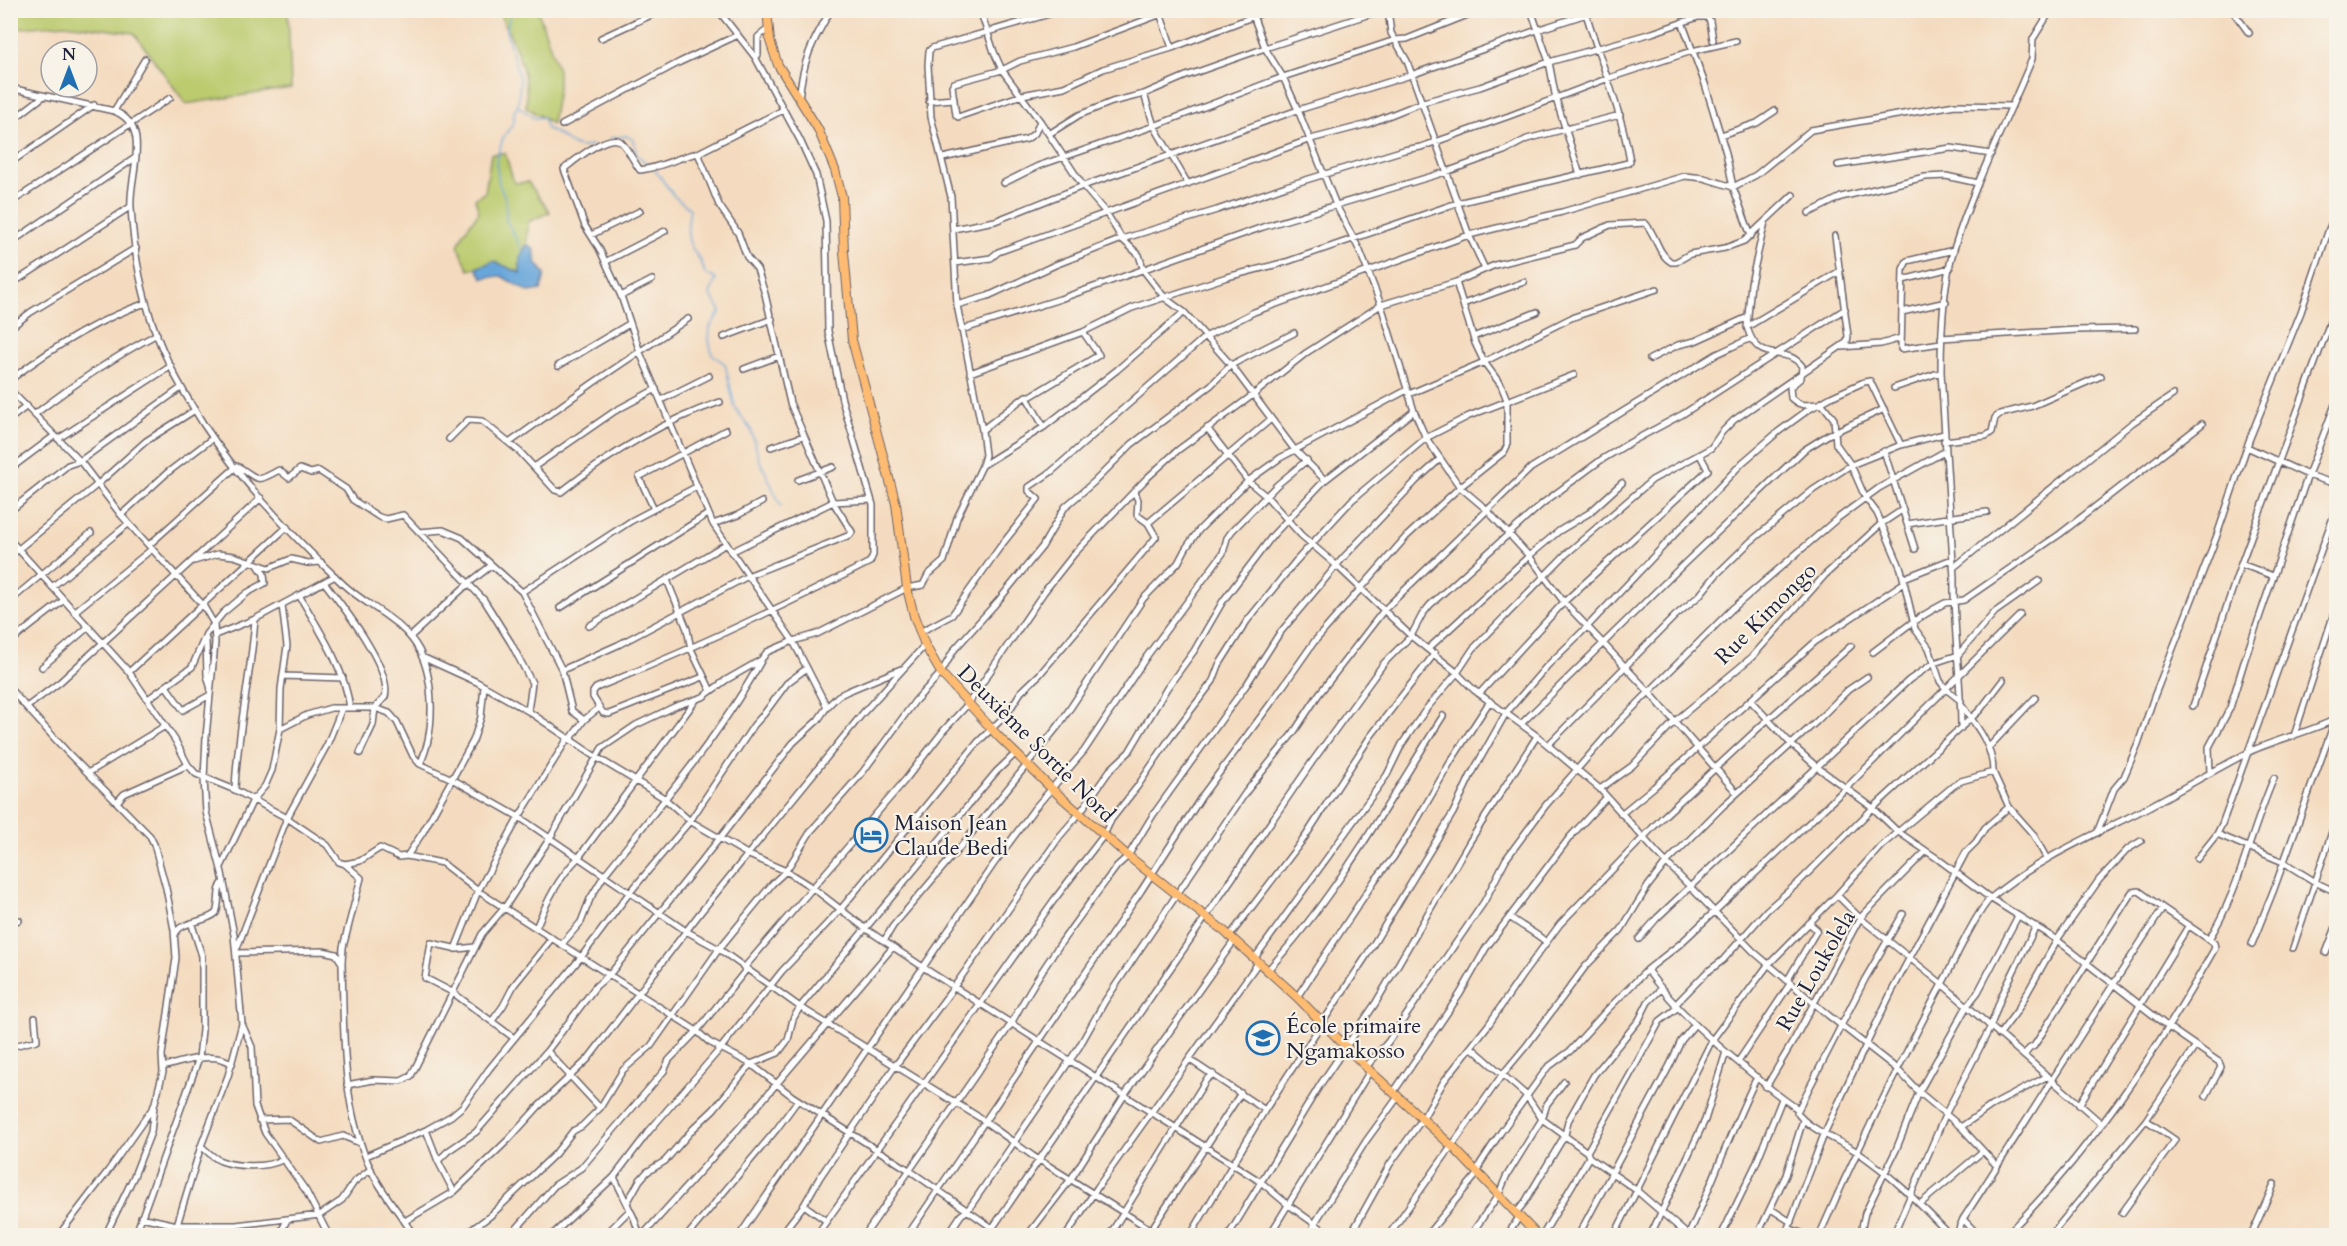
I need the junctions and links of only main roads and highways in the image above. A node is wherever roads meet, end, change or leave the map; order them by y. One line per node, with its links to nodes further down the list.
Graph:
1 (767, 10): 2 (main road, Deuxième Sortie Nord)
2 (1540, 1236)

